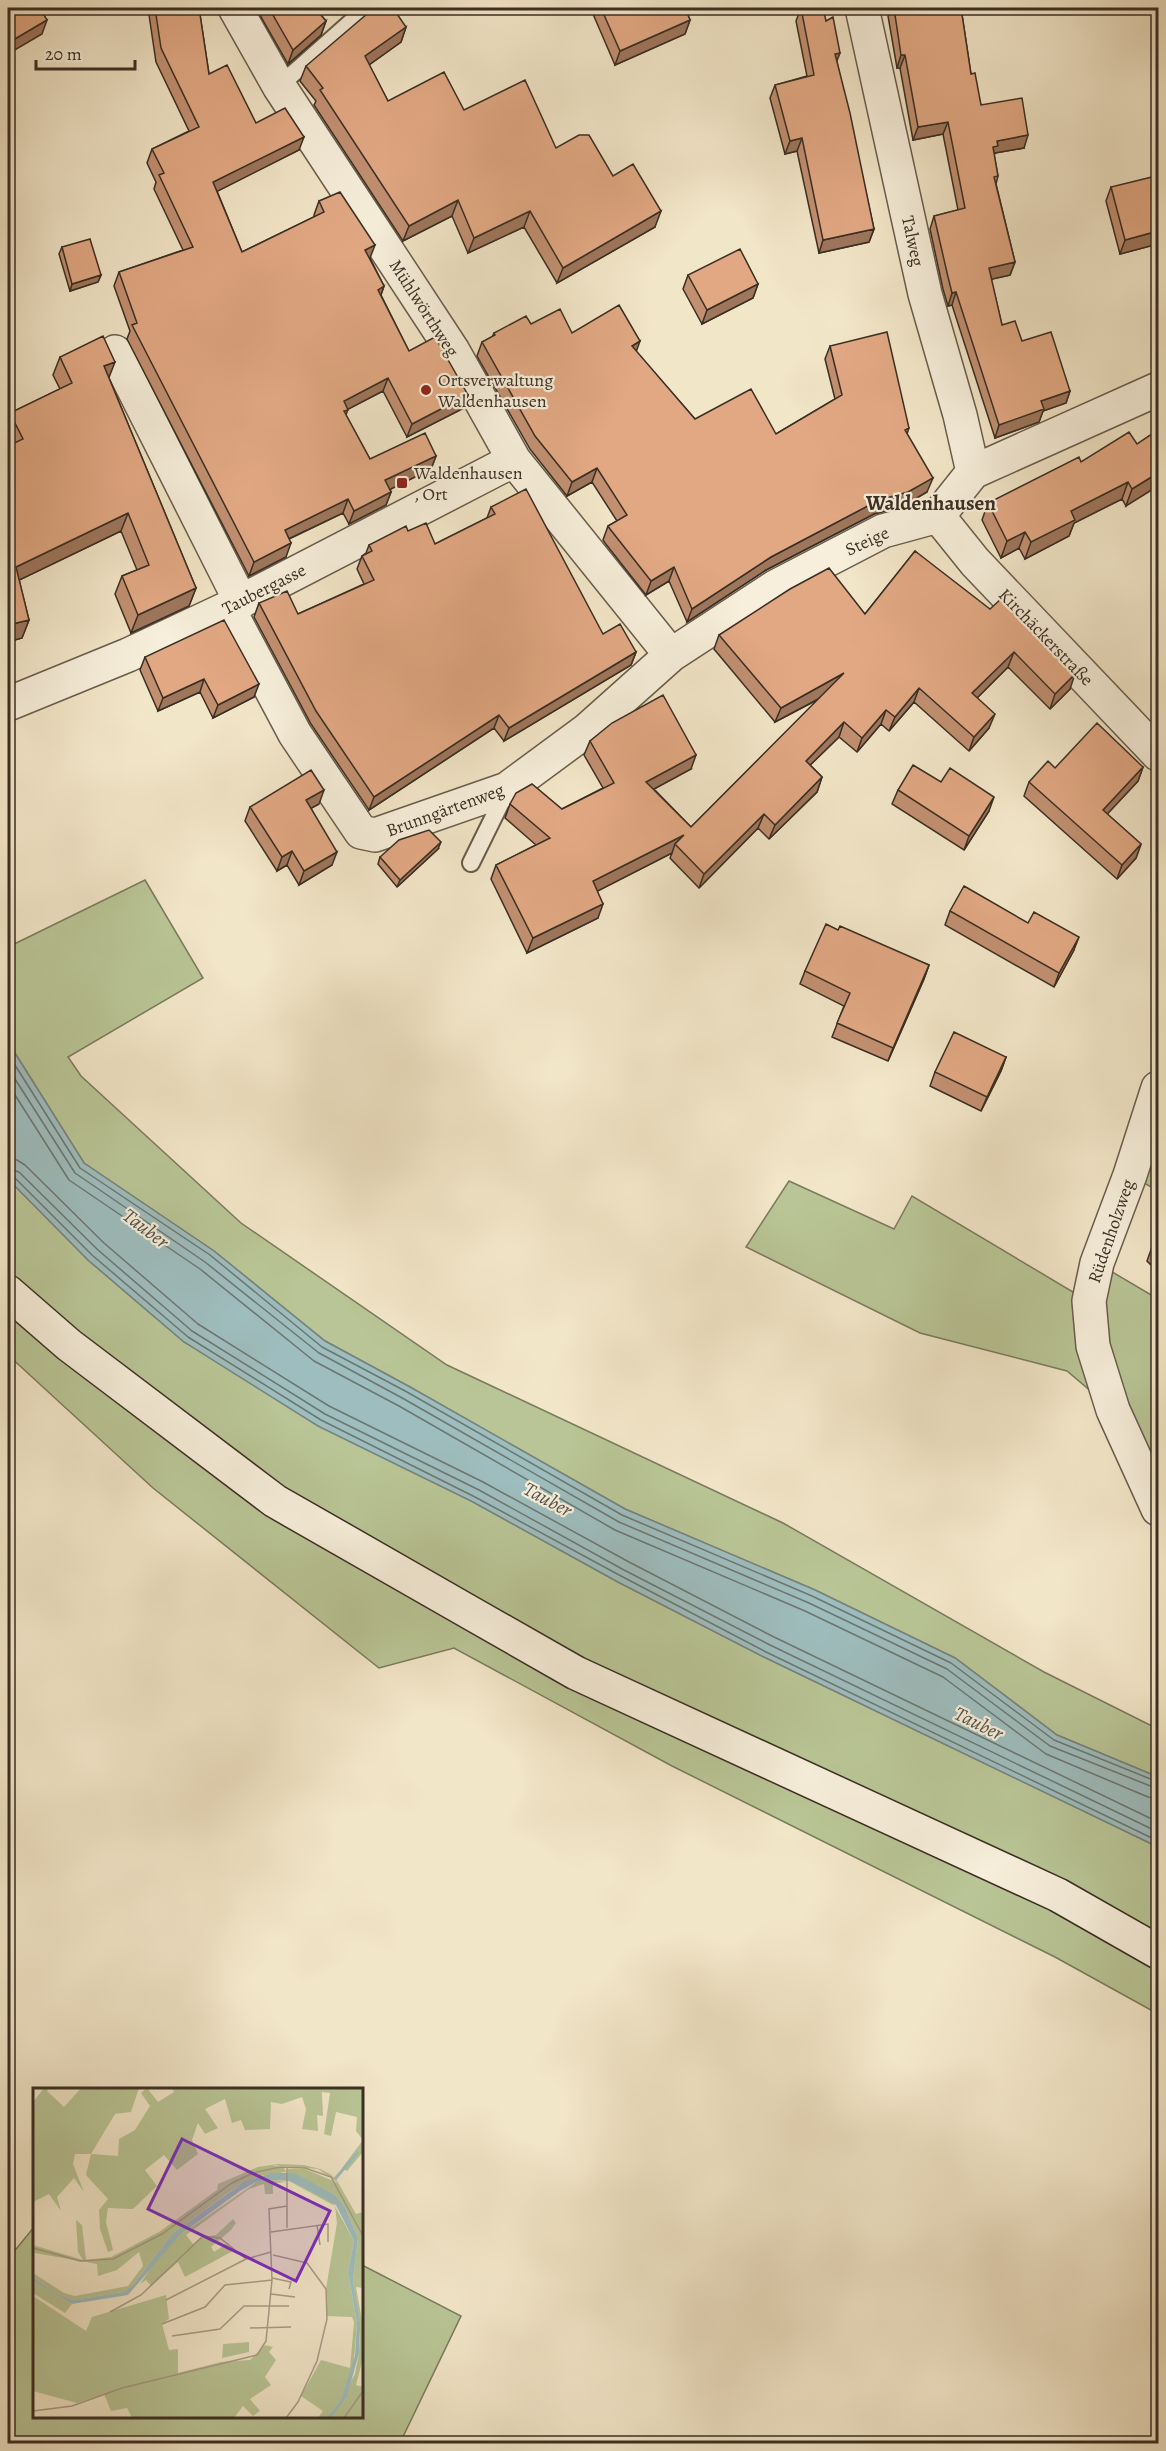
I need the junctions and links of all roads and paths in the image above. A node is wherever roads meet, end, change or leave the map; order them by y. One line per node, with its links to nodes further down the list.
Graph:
1 (235, 8): 4 (street, Mühlwörthweg)
2 (367, 8): 4 (lane)
3 (862, 8): 8 (street, Talweg)
4 (279, 86): 7 (street, Mühlwörthweg)
5 (115, 352): 10 (street, Brunngärtenweg)
6 (1158, 389): 8 (street)
7 (514, 460): 10 (street, Taubergasse); 11 (street, Mühlwörthweg)
8 (973, 472): 9 (street)
9 (938, 516): 11 (street, Steige); 13 (street, Kirchäckerstraße)
10 (234, 605): 12 (street, Taubergasse); 14 (street, Brunngärtenweg)
11 (671, 655): 14 (street, Brunngärtenweg)
12 (8, 705)
13 (1158, 754)
14 (507, 789): 15 (lane)
15 (471, 863)
16 (1158, 1088): 18 (street, Rüdenholzweg)
17 (8, 1292): 19 (street)
18 (1158, 1509)
19 (1158, 1952)

